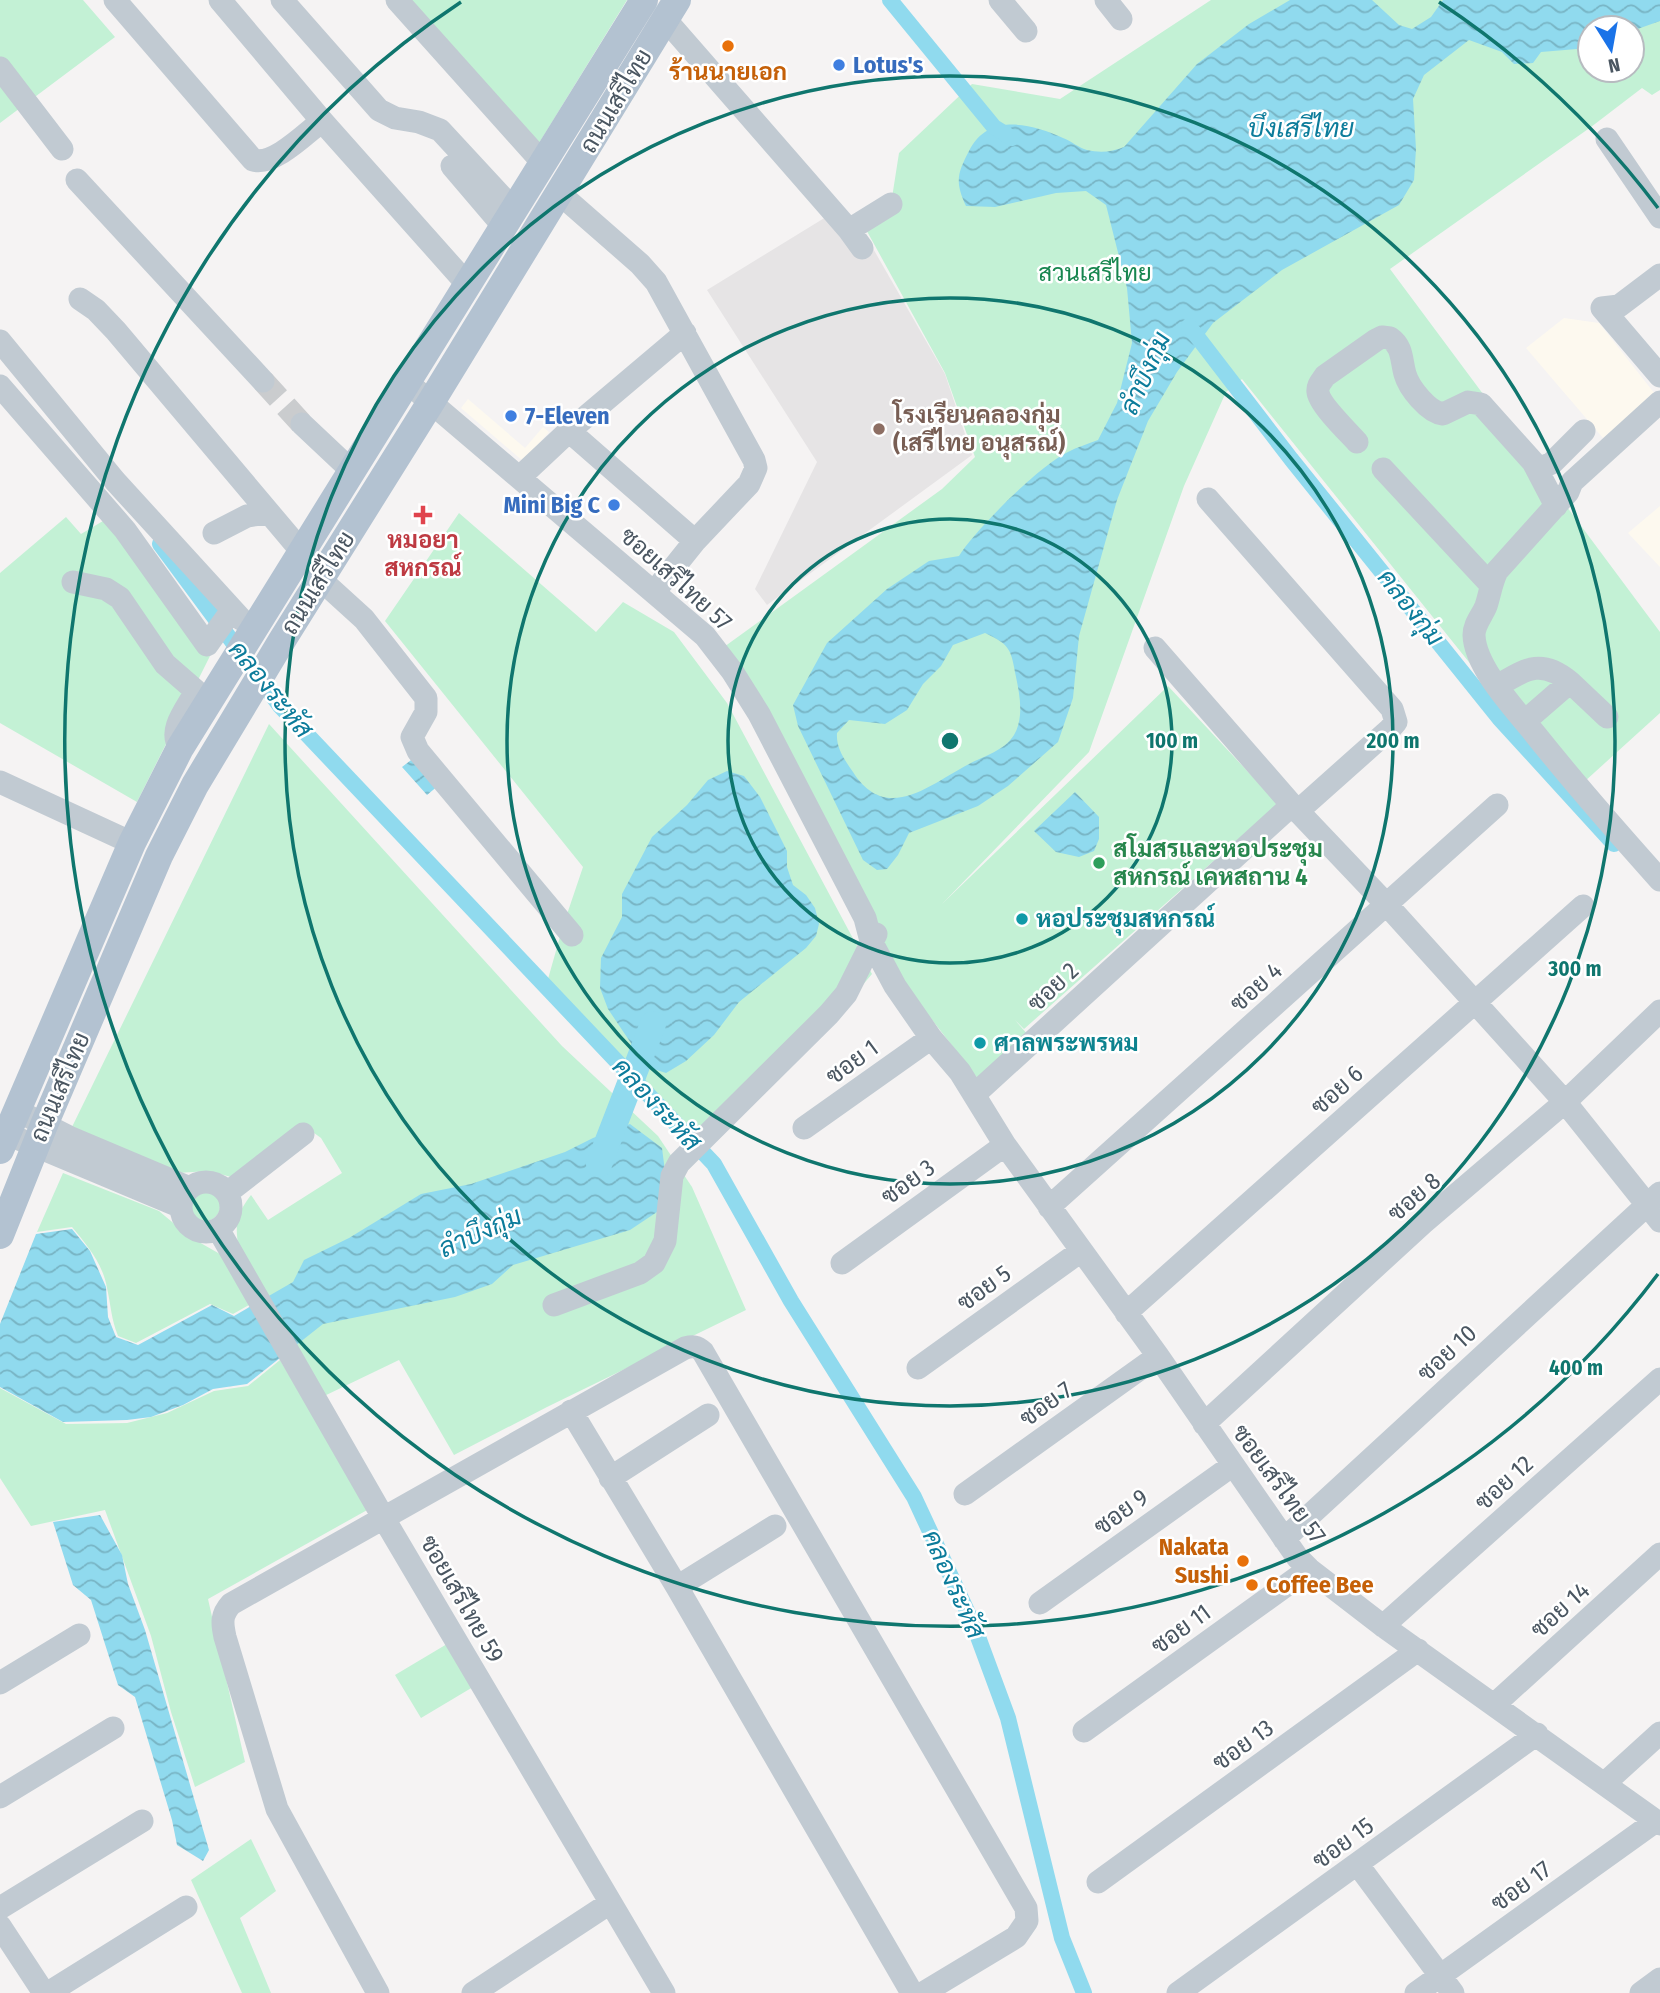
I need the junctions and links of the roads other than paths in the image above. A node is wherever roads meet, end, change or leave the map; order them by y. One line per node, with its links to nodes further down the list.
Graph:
1 (115, 0): 12 (street)
2 (220, 0): 12 (street)
3 (282, 0): 20 (street)
4 (397, 0): 15 (street)
5 (644, 0): 15 (main road, ถนนเสรีไทย)
6 (1000, 0): 10 (street)
7 (1106, 0): 9 (street)
8 (671, 9): 17 (main road, ถนนเสรีไทย); 18 (street)
9 (1121, 19)
10 (1026, 31)
11 (0, 68): 14 (street)
12 (322, 121): 22 (street)
13 (1607, 139): 19 (street)
14 (62, 149)
15 (543, 163): 20 (main road, ถนนเสรีไทย)
16 (76, 180): 29 (street)
17 (560, 194): 25 (street); 32 (main road, ถนนเสรีไทย)
18 (891, 204)
19 (1660, 217)
20 (509, 218): 22 (main road, ถนนเสรีไทย)
21 (1660, 275): 24 (street)
22 (468, 285): 30 (main road, ถนนเสรีไทย)
23 (80, 299): 46 (street)
24 (1610, 307): 27 (street); 28 (street)
25 (685, 333): 36 (street); 48 (street)
26 (0, 341): 54 (street)
27 (1660, 352)
28 (1660, 376)
29 (263, 381)
30 (408, 383): 32 (street, ซอยเสรีไทย 57); 42 (main road, ถนนเสรีไทย)
31 (0, 386): 54 (street)
32 (431, 402): 43 (street, ซอยเสรีไทย 57); 50 (main road, ถนนเสรีไทย)
33 (1660, 402): 39 (street)
34 (1660, 423): 39 (street)
35 (302, 424): 42 (street)
36 (569, 431): 43 (street); 48 (street)
37 (1584, 431): 41 (street)
38 (1357, 442): 41 (street)
39 (1621, 446): 45 (street)
40 (1383, 469): 52 (street)
41 (1538, 469): 45 (street)
42 (353, 472): 49 (main road, ถนนเสรีไทย)
43 (520, 477): 53 (street, ซอยเสรีไทย 57)
44 (1208, 499): 63 (street, ซอย 2)
45 (1562, 499): 52 (street)
46 (268, 513): 47 (street); 49 (street)
47 (214, 533)
48 (695, 541): 53 (street)
49 (303, 553): 54 (main road, ถนนเสรีไทย)
50 (320, 579): 69 (street); 79 (main road, ถนนเสรีไทย)
51 (73, 582): 60 (street)
52 (1490, 584): 57 (street)
53 (655, 591): 68 (street, ซอยเสรีไทย 57)
54 (241, 616): 60 (main road, ถนนเสรีไทย)
55 (1155, 648): 63 (street)
56 (1570, 682): 57 (street); 58 (street); 59 (street)
57 (1497, 685): 59 (street)
58 (1607, 717)
59 (1525, 721): 65 (street)
60 (180, 748): 64 (main road, ถนนเสรีไทย)
61 (0, 782): 64 (street)
62 (1497, 805): 66 (street, ซอย 4)
63 (1295, 808): 66 (street); 74 (street, ซอย 2)
64 (132, 844): 77 (main road, ถนนเสรีไทย)
65 (1660, 880)
66 (1387, 905): 70 (street); 83 (street, ซอย 4)
67 (1583, 906): 70 (street, ซอย 6)
68 (872, 930): 72 (street, ซอยเสรีไทย 57); 73 (street, ซอยเสรีไทย 57); 89 (street)
69 (572, 935)
70 (1474, 1003): 75 (street); 90 (street, ซอย 6)
71 (1660, 1011): 75 (street, ซอย 8)
72 (930, 1038): 73 (street, ซอยเสรีไทย 57); 76 (street, ซอย 1)
73 (960, 1072): 74 (street, ซอยเสรีไทย 57)
74 (975, 1094): 80 (street, ซอยเสรีไทย 57)
75 (1565, 1102): 84 (street); 96 (street, ซอย 8)
76 (804, 1128)
77 (6, 1131): 79 (street)
78 (303, 1134): 81 (street)
79 (40, 1135): 82 (street); 86 (main road, ถนนเสรีไทย)
80 (1005, 1144): 83 (street, ซอยเสรีไทย 57); 88 (street, ซอย 3)
81 (227, 1193): 82 (street); 85 (street)
82 (185, 1197): 85 (street)
83 (1049, 1207): 87 (street, ซอยเสรีไทย 57)
84 (1655, 1207): 102 (street, ซอย 10)
85 (218, 1229): 100 (street, ซอยเสรีไทย 59)
86 (0, 1235)
87 (1081, 1251): 90 (street, ซอยเสรีไทย 57); 92 (street, ซอย 5)
88 (842, 1263)
89 (554, 1305)
90 (1126, 1313): 91 (street, ซอยเสรีไทย 57)
91 (1158, 1356): 96 (street, ซอยเสรีไทย 57); 99 (street, ซอย 7)
92 (918, 1367)
93 (1660, 1379): 107 (street, ซอย 12)
94 (571, 1411): 98 (street); 100 (street); 133 (street)
95 (708, 1415): 98 (street)
96 (1204, 1424): 97 (street, ซอยเสรีไทย 57)
97 (1233, 1465): 102 (street, ซอยเสรีไทย 57); 106 (street, ซอย 9)
98 (610, 1478): 105 (street)
99 (965, 1494)
100 (383, 1517): 122 (street, ซอยเสรีไทย 59); 129 (street)
101 (775, 1526): 105 (street)
102 (1284, 1539): 104 (street, ซอยเสรีไทย 57)
103 (1660, 1555): 111 (street, ซอย 14)
104 (1308, 1569): 107 (street, ซอยเสรีไทย 57); 113 (street, ซอย 11)
105 (677, 1587): 132 (street)
106 (1040, 1603)
107 (1383, 1626): 109 (street, ซอยเสรีไทย 57)
108 (79, 1635): 110 (street)
109 (1418, 1650): 111 (street, ซอยเสรีไทย 57); 121 (street, ซอย 13)
110 (0, 1683)
111 (1495, 1704): 115 (street, ซอยเสรีไทย 57)
112 (113, 1728): 117 (street)
113 (1084, 1731)
114 (1660, 1733): 116 (street)
115 (1537, 1734): 116 (street, ซอยเสรีไทย 57); 120 (street, ซอย 15)
116 (1605, 1783): 119 (street, ซอยเสรีไทย 57)
117 (0, 1797)
118 (142, 1821): 123 (street)
119 (1658, 1822): 127 (street, ซอย 17)
120 (1358, 1865): 127 (street); 134 (street, ซอย 15)
121 (1098, 1882)
122 (610, 1903): 130 (street); 131 (street, ซอยเสรีไทย 59)
123 (0, 1908)
124 (186, 1908): 128 (street)
125 (0, 1926): 128 (street)
126 (1660, 1979): 136 (street)
127 (1446, 1984): 135 (street, ซอย 17)
128 (46, 1993)
129 (378, 1993)
130 (473, 1993)
131 (664, 1993)
132 (912, 1993)
133 (923, 1993)
134 (1178, 1993)
135 (1416, 1993)
136 (1641, 1993)

